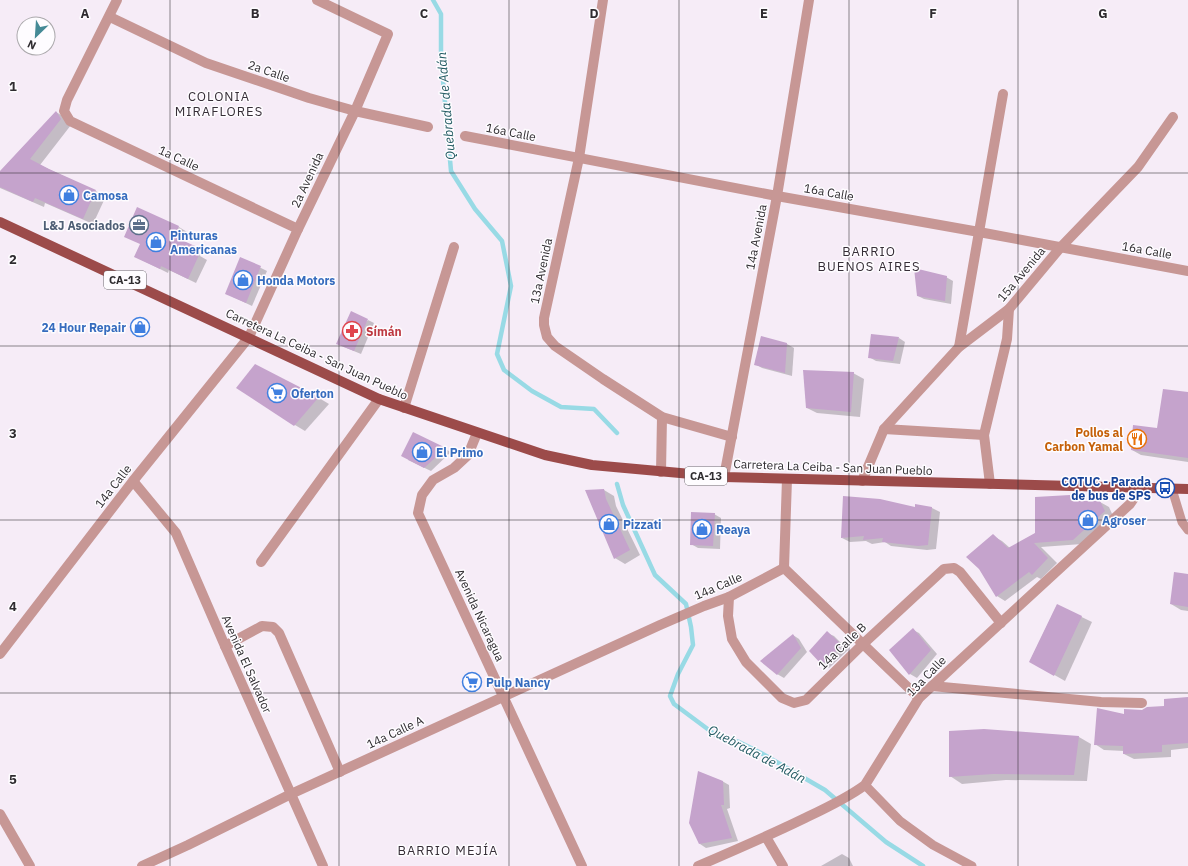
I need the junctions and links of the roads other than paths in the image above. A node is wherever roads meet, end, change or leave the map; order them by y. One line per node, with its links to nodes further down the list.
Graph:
1 (117, 0): 5 (street)
2 (317, 0): 7 (street, 2a Avenida)
3 (603, 0): 11 (street, 13a Avenida)
4 (809, 0): 12 (street, 14a Avenida)
5 (110, 17): 7 (street, 2a Calle); 14 (street, 1a Calle)
6 (1003, 94): 15 (street)
7 (355, 111): 9 (street, 2a Calle); 14 (street, 2a Avenida)
8 (1172, 117): 17 (street, 15a Avenida)
9 (428, 127)
10 (465, 136): 11 (street, 16a Calle)
11 (579, 158): 12 (street, 16a Calle); 24 (street, 13a Avenida)
12 (777, 196): 15 (street, 16a Calle); 28 (street, 14a Avenida)
13 (0, 222): 20 (main road, Carretera La Ceiba - San Juan Pueblo / CA-13)
14 (298, 229): 20 (street, 2a Avenida)
15 (979, 232): 17 (street, 16a Calle); 21 (street)
16 (454, 247): 23 (street)
17 (1060, 248): 18 (street, 16a Calle); 19 (street, 15a Avenida)
18 (1188, 271)
19 (1009, 310): 21 (street, 15a Avenida); 27 (street)
20 (249, 338): 22 (main road, Carretera La Ceiba - San Juan Pueblo / CA-13); 32 (street, 14a Calle)
21 (959, 347): 25 (street, 15a Avenida)
22 (379, 399): 23 (main road, Carretera La Ceiba - San Juan Pueblo / CA-13); 39 (street)
23 (404, 408): 26 (main road, Carretera La Ceiba - San Juan Pueblo / CA-13)
24 (662, 417): 28 (street, 13a Avenida); 29 (street)
25 (884, 429): 27 (street); 33 (street, 15a Avenida)
26 (477, 433): 29 (main road, Carretera La Ceiba - San Juan Pueblo / CA-13); 48 (street, Avenida Nicaragua)
27 (984, 435): 34 (street)
28 (732, 437): 30 (street, 14a Avenida)
29 (661, 472): 30 (main road, Carretera La Ceiba - San Juan Pueblo / CA-13)
30 (724, 477): 31 (main road, Carretera La Ceiba - San Juan Pueblo / CA-13)
31 (787, 479): 33 (main road, Carretera La Ceiba - San Juan Pueblo / CA-13); 40 (street)
32 (133, 481): 45 (street, Avenida El Salvador); 46 (street, 14a Calle)
33 (862, 481): 34 (main road, Carretera La Ceiba - San Juan Pueblo / CA-13)
34 (990, 484): 35 (main road, Carretera La Ceiba - San Juan Pueblo / CA-13)
35 (1142, 488): 36 (main road, Carretera La Ceiba - San Juan Pueblo / CA-13); 42 (street, 13a Calle)
36 (1172, 489): 37 (main road, Carretera La Ceiba - San Juan Pueblo / CA-13); 38 (lane)
37 (1188, 489)
38 (1188, 530)
39 (261, 562)
40 (784, 568): 41 (street, 14a Calle); 44 (street)
41 (729, 597): 43 (street, 14a Calle); 44 (street, 14a Calle B)
42 (1001, 623): 44 (street, 14a Calle B); 47 (street, 13a Calle)
43 (660, 625): 48 (street, 14a Calle A)
44 (863, 644): 49 (street)
45 (225, 646): 51 (street); 53 (street, Avenida El Salvador)
46 (0, 654)
47 (932, 686): 49 (street, 13a Calle); 50 (street)
48 (504, 697): 51 (street, 14a Calle A); 59 (street, Avenida Nicaragua)
49 (919, 698): 52 (street, 13a Calle)
50 (1142, 703)
51 (340, 772): 53 (street, 14a Calle A)
52 (865, 785): 55 (street, 13a Calle); 62 (lane)
53 (291, 794): 57 (street, 14a Calle A); 58 (street, Avenida El Salvador)
54 (0, 814): 56 (street)
55 (766, 837): 60 (street, 13a Calle); 61 (street)
56 (30, 866)
57 (142, 866)
58 (323, 866)
59 (582, 866)
60 (698, 866)
61 (783, 866)
62 (972, 866)

